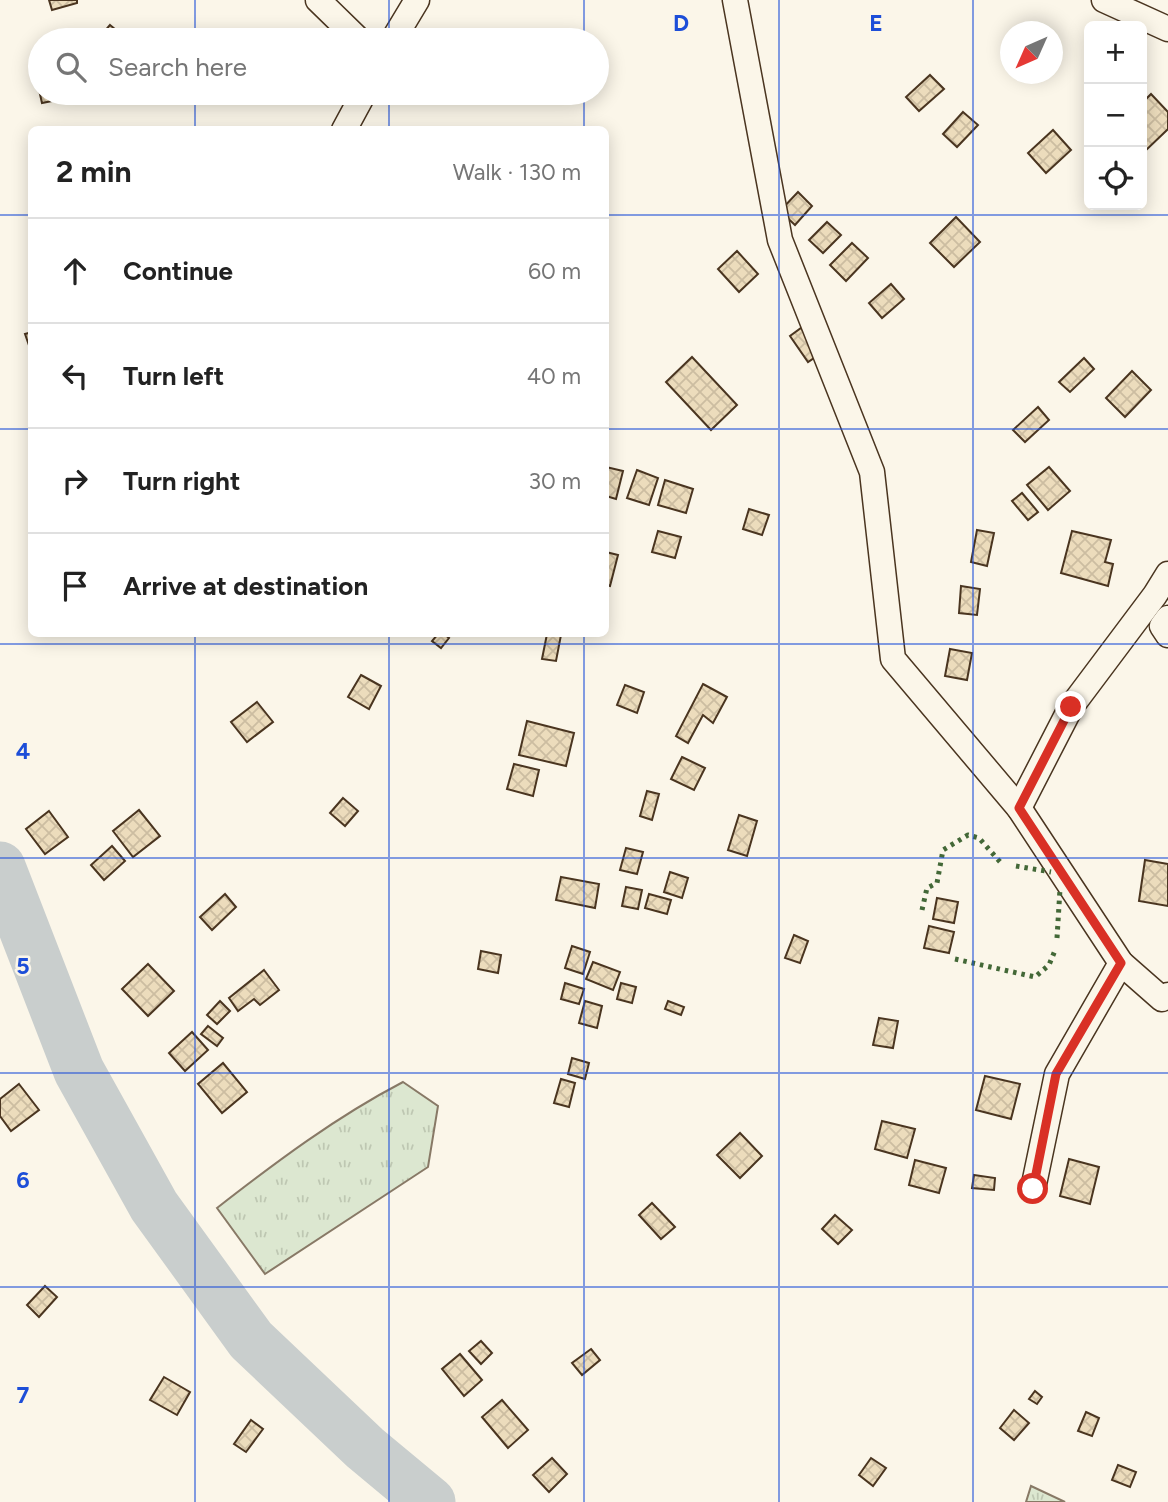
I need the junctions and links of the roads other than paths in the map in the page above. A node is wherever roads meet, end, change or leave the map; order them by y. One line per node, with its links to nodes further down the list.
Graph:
1 (318, 0): 5 (street)
2 (417, 0): 6 (street)
3 (736, 0): 13 (street)
4 (1104, 0): 7 (street)
5 (347, 28)
6 (400, 28)
7 (1168, 29)
8 (358, 105): 9 (street)
9 (346, 126)
10 (1168, 574): 13 (street)
11 (1168, 618): 12 (street)
12 (1168, 635)
13 (1019, 808): 14 (street)
14 (1121, 963): 15 (street); 16 (street)
15 (1166, 998)
16 (1033, 1189)

